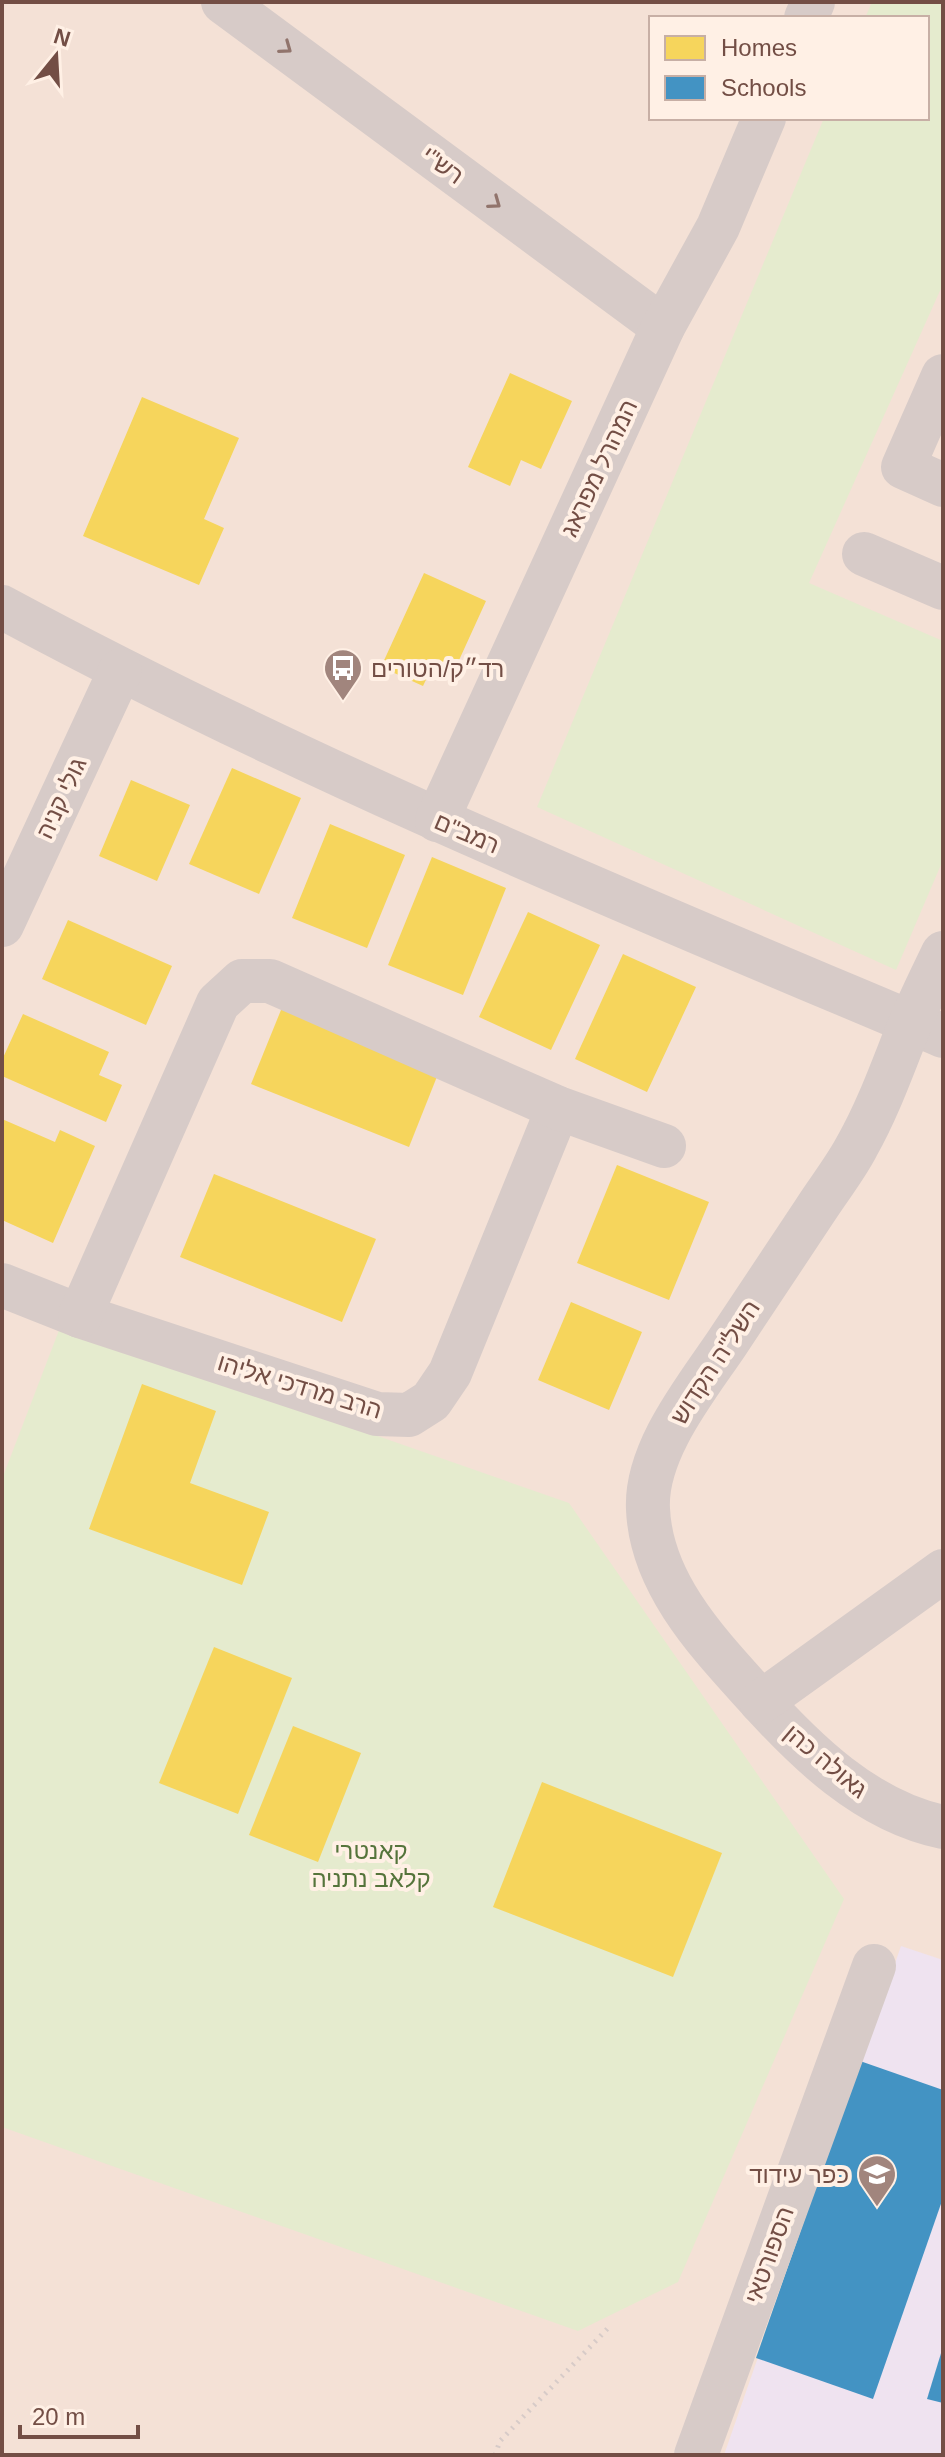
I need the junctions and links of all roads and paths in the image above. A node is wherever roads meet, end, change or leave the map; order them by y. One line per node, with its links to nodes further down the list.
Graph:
1 (223, 2): 3 (street, רש"י, one-way to 3)
2 (763, 120): 3 (street, המהרל מפראג)
3 (663, 327): 10 (street, המהרל מפראג)
4 (943, 376): 5 (street)
5 (943, 485)
6 (864, 554): 7 (street)
7 (943, 588)
8 (2, 607): 9 (street, רמב"ם)
9 (120, 671): 10 (street, רמב"ם); 11 (street, גולי קניה)
10 (437, 820): 13 (street, רמב"ם)
11 (2, 925)
12 (943, 953): 13 (street, השל"ה הקדוש)
13 (927, 1030): 19 (street, השל"ה הקדוש)
14 (558, 1108): 15 (street); 17 (street, הרב מרדכי אליהו); 17 (street)
15 (664, 1146)
16 (2, 1285): 17 (street, הרב מרדכי אליהו)
17 (80, 1316)
18 (943, 1571): 19 (street)
19 (761, 1702): 20 (street, גאולה כהן)
20 (943, 1827)
21 (874, 1966): 24 (street, הספורטאי)
22 (610, 2326): 23 (path)
23 (495, 2455)
24 (696, 2455)

